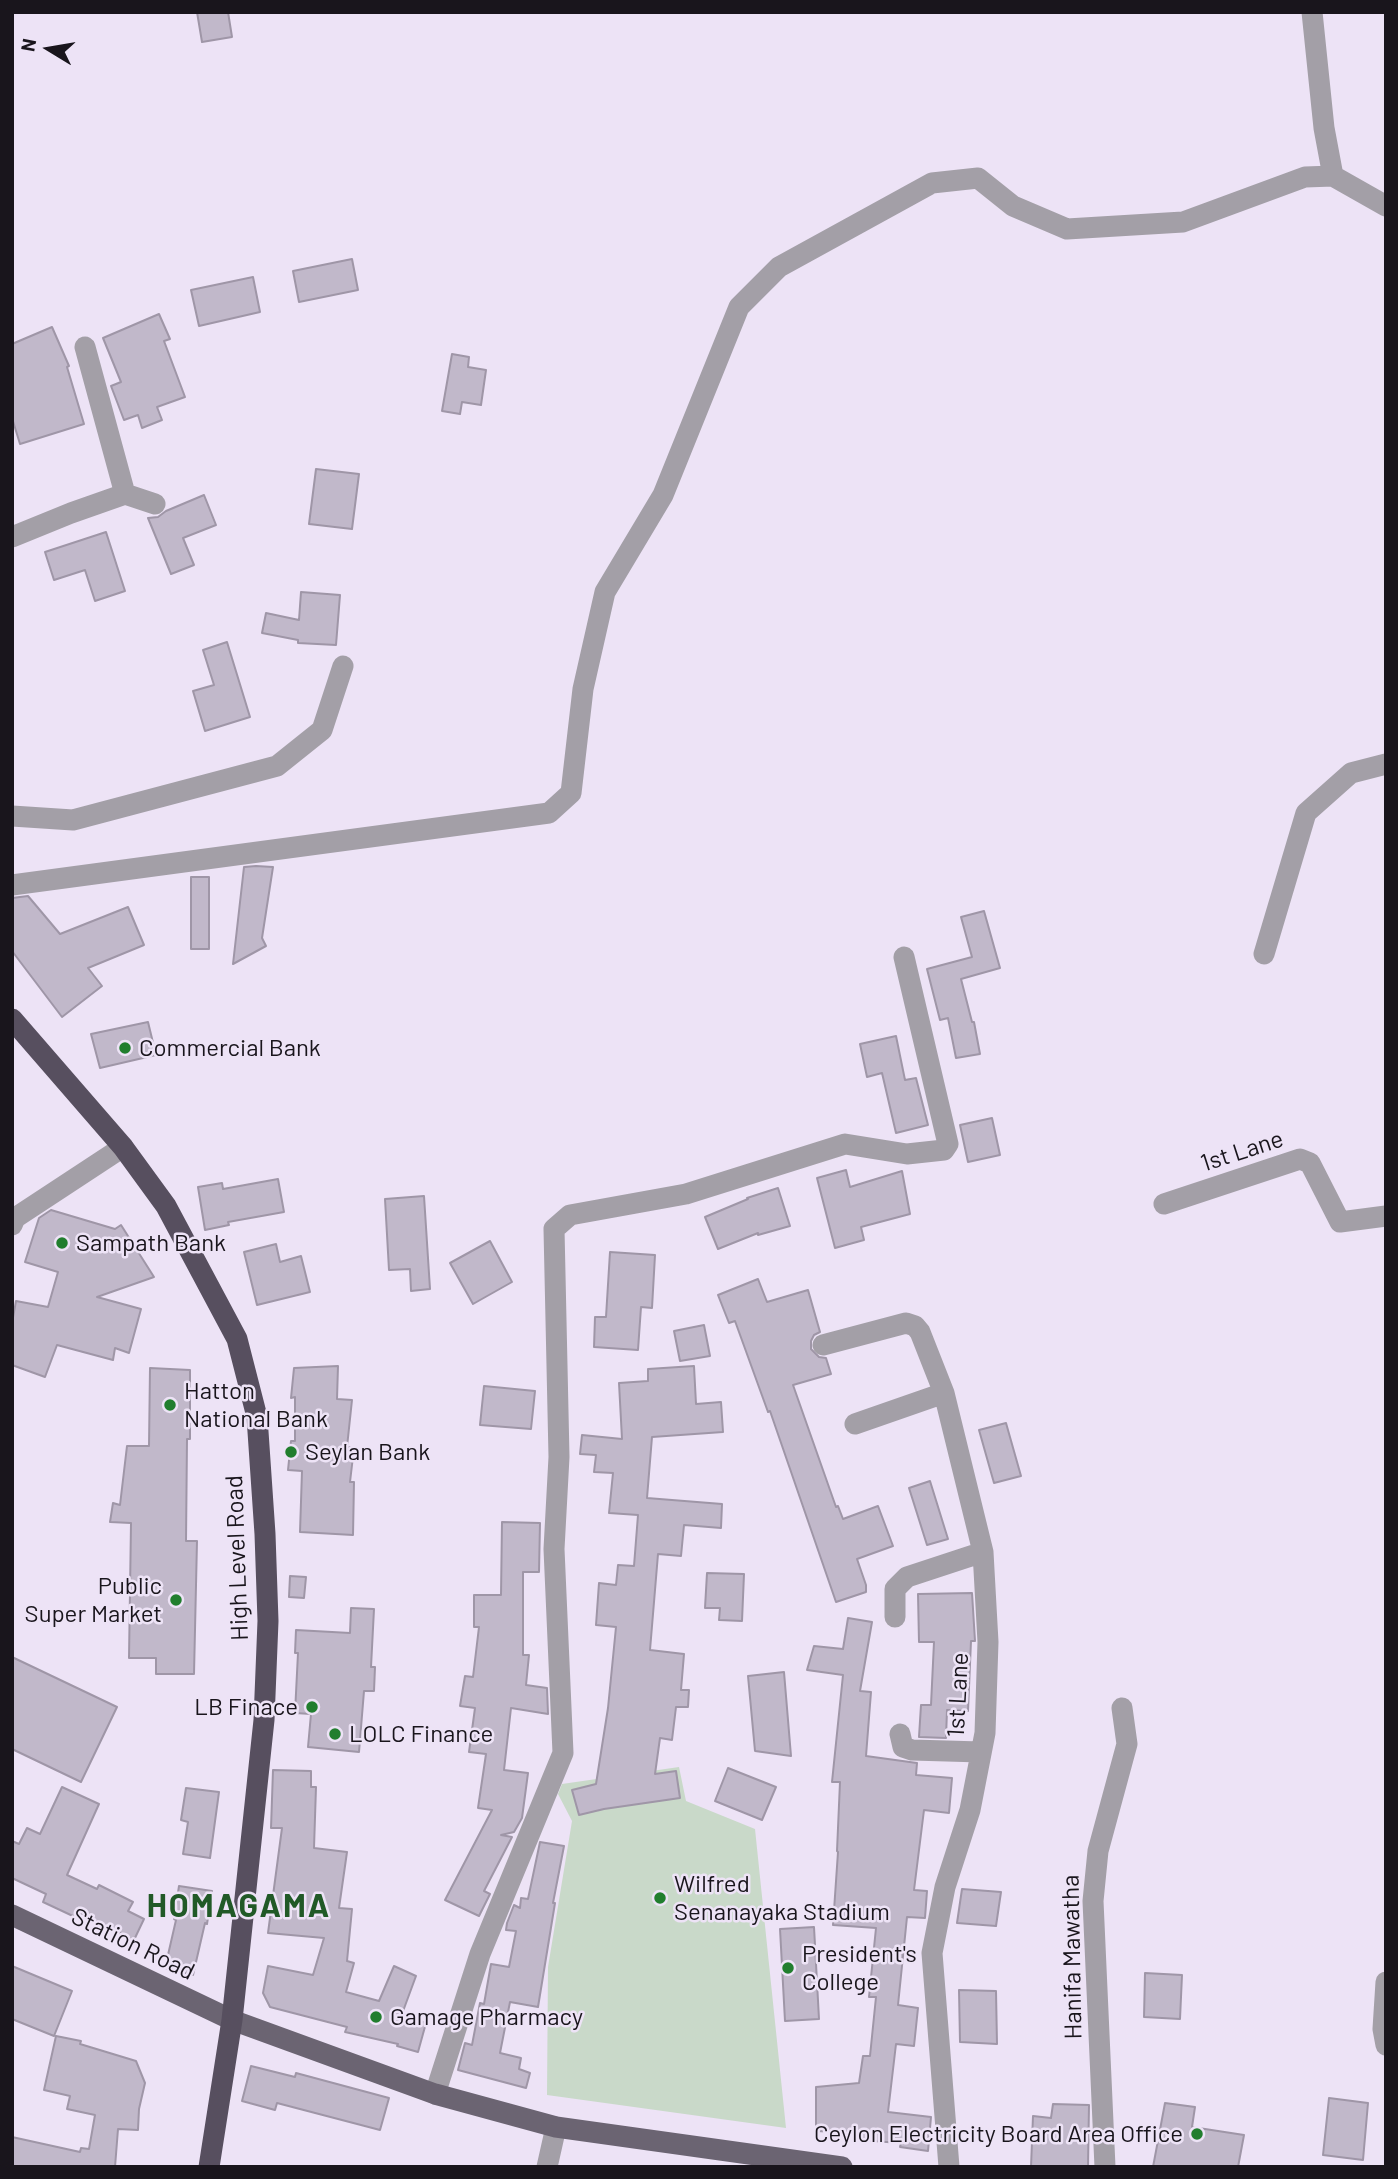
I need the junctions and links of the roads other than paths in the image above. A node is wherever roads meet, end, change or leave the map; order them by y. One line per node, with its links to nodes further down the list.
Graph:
1 (1312, 12): 2 (street)
2 (1333, 176): 3 (street); 11 (street)
3 (1386, 206)
4 (85, 347): 5 (street)
5 (125, 494): 6 (street); 7 (street)
6 (155, 504)
7 (12, 537)
8 (343, 666): 10 (street)
9 (1386, 764): 12 (street)
10 (12, 816)
11 (12, 885)
12 (1264, 954)
13 (904, 957): 31 (street)
14 (12, 1019): 15 (highway, High Level Road)
15 (123, 1147): 18 (street); 29 (highway, High Level Road)
16 (1164, 1204): 17 (street, 1st Lane)
17 (1386, 1216)
18 (13, 1220)
19 (823, 1345): 20 (street, 1st Lane)
20 (944, 1393): 21 (street); 22 (street, 1st Lane)
21 (855, 1424)
22 (983, 1552): 23 (street); 26 (street, 1st Lane)
23 (895, 1618)
24 (1122, 1708): 37 (street, Hanifa Mawatha)
25 (900, 1734): 26 (street)
26 (981, 1752): 36 (street, 1st Lane)
27 (12, 1915): 29 (main road, Station Road)
28 (1386, 1982): 30 (street)
29 (232, 2020): 31 (main road, Station Road); 34 (highway, High Level Road)
30 (1386, 2045)
31 (435, 2094): 32 (main road, Station Road)
32 (556, 2127): 33 (main road, Station Road); 35 (street)
33 (831, 2166)
34 (209, 2167)
35 (547, 2167)
36 (949, 2167)
37 (1105, 2167)

